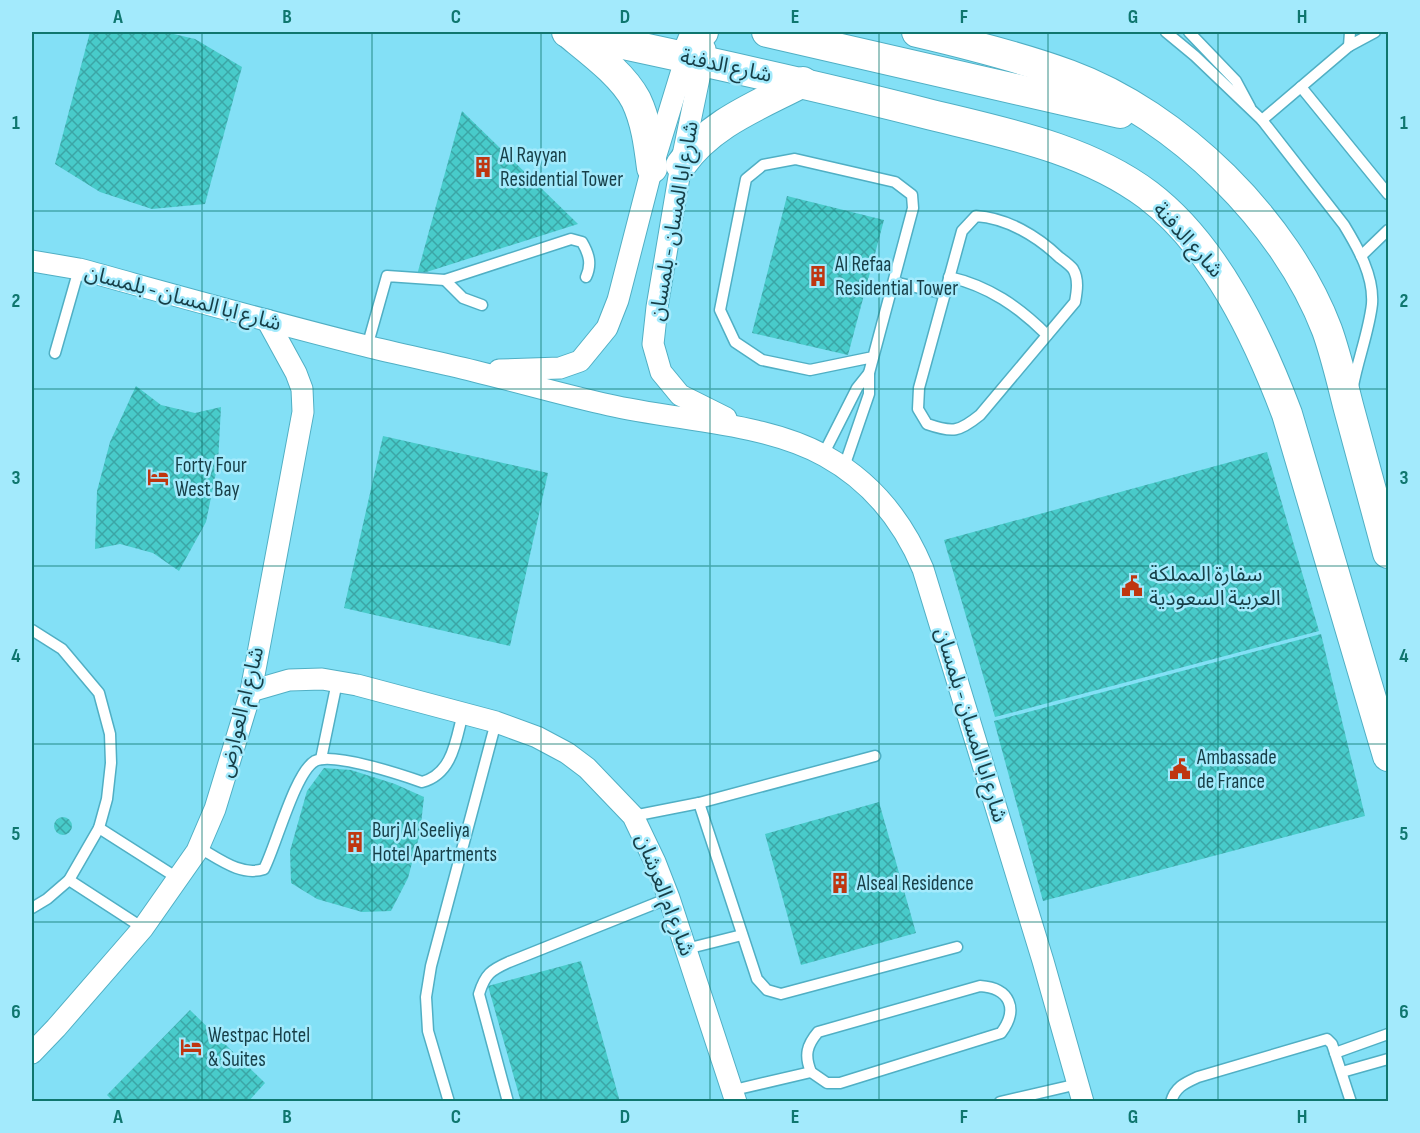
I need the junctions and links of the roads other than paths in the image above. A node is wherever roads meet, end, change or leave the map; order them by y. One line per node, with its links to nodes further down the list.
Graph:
1 (567, 32): 8 (main road, شارع الدفنة); 15 (main road)
2 (767, 32): 13 (main road)
3 (926, 32): 13 (main road)
4 (1166, 32): 12 (lane)
5 (1189, 32): 12 (lane)
6 (1350, 32): 9 (lane)
7 (1375, 32): 9 (lane)
8 (699, 45): 10 (main road, شارع الدفنة); 15 (street, شارع ابا المسان - بلمسان); 15 (street, شارع ابا المسان - بلمسان)
9 (1349, 46): 11 (lane)
10 (802, 82): 15 (main road); 45 (main road, شارع الدفنة)
11 (1301, 87): 14 (lane); 16 (lane)
12 (1251, 110): 14 (lane)
13 (1153, 119): 34 (main road)
14 (1262, 120): 18 (lane)
15 (667, 166): 32 (street, شارع ابا المسان - بلمسان); 35 (street, شارع ابا المسان - بلمسان)
16 (1389, 194)
17 (1389, 230): 18 (lane)
18 (1362, 256): 34 (lane)
19 (32, 261): 20 (street, شارع ابا المسان - بلمسان)
20 (79, 269): 27 (street, شارع ابا المسان - بلمسان); 30 (lane)
21 (586, 278): 23 (lane)
22 (949, 278): 25 (lane); 28 (lane); 28 (lane)
23 (445, 280): 26 (lane); 29 (lane)
24 (894, 282): 25 (lane); 31 (lane); 31 (lane)
25 (945, 294): 28 (lane)
26 (482, 305)
27 (267, 320): 29 (street, شارع ابا المسان - بلمسان); 41 (street, شارع ام العوارض)
28 (1047, 335)
29 (368, 347): 32 (street, شارع ابا المسان - بلمسان)
30 (55, 353)
31 (873, 357): 33 (lane)
32 (475, 371): 35 (street, شارع ابا المسان - بلمسان)
33 (869, 373): 36 (lane); 37 (lane)
34 (1348, 407): 38 (main road)
35 (754, 431): 36 (street, شارع ابا المسان - بلمسان)
36 (823, 455): 37 (street, شارع ابا المسان - بلمسان)
37 (844, 467): 67 (street, شارع ابا المسان - بلمسان)
38 (1389, 553)
39 (32, 630): 49 (lane)
40 (337, 682): 41 (street, شارع ام العرشان); 42 (street, شارع ام العرشان); 46 (lane)
41 (251, 691): 50 (street, شارع ام العوارض)
42 (463, 713): 43 (street, شارع ام العرشان); 46 (lane)
43 (496, 722): 48 (street, شارع ام العرشان); 69 (lane)
44 (875, 756): 47 (lane)
45 (1389, 756)
46 (321, 759): 50 (lane)
47 (699, 803): 48 (lane); 56 (lane)
48 (633, 816): 53 (street, شارع ام العرشان)
49 (99, 828): 51 (lane); 52 (lane)
50 (198, 847): 51 (street, شارع ام العوارض)
51 (179, 879): 55 (street, شارع ام العوارض)
52 (69, 880): 54 (lane); 55 (lane)
53 (669, 898): 58 (street, شارع ام العرشان); 70 (lane)
54 (32, 908)
55 (143, 928): 59 (street, شارع ام العوارض)
56 (742, 935): 57 (lane); 58 (lane)
57 (957, 947)
58 (686, 949): 68 (street, شارع ام العرشان)
59 (56, 1028): 61 (street); 62 (street, شارع ام العوارض)
60 (1389, 1034): 63 (lane)
61 (32, 1040)
62 (32, 1053)
63 (1335, 1053): 66 (lane); 72 (lane)
64 (1389, 1059): 66 (lane)
65 (811, 1072): 65 (lane); 68 (lane)
66 (1342, 1072): 73 (lane)
67 (1080, 1093): 71 (lane)
68 (735, 1096)
69 (449, 1101)
70 (508, 1101)
71 (1000, 1101)
72 (1171, 1101)
73 (1351, 1101)

